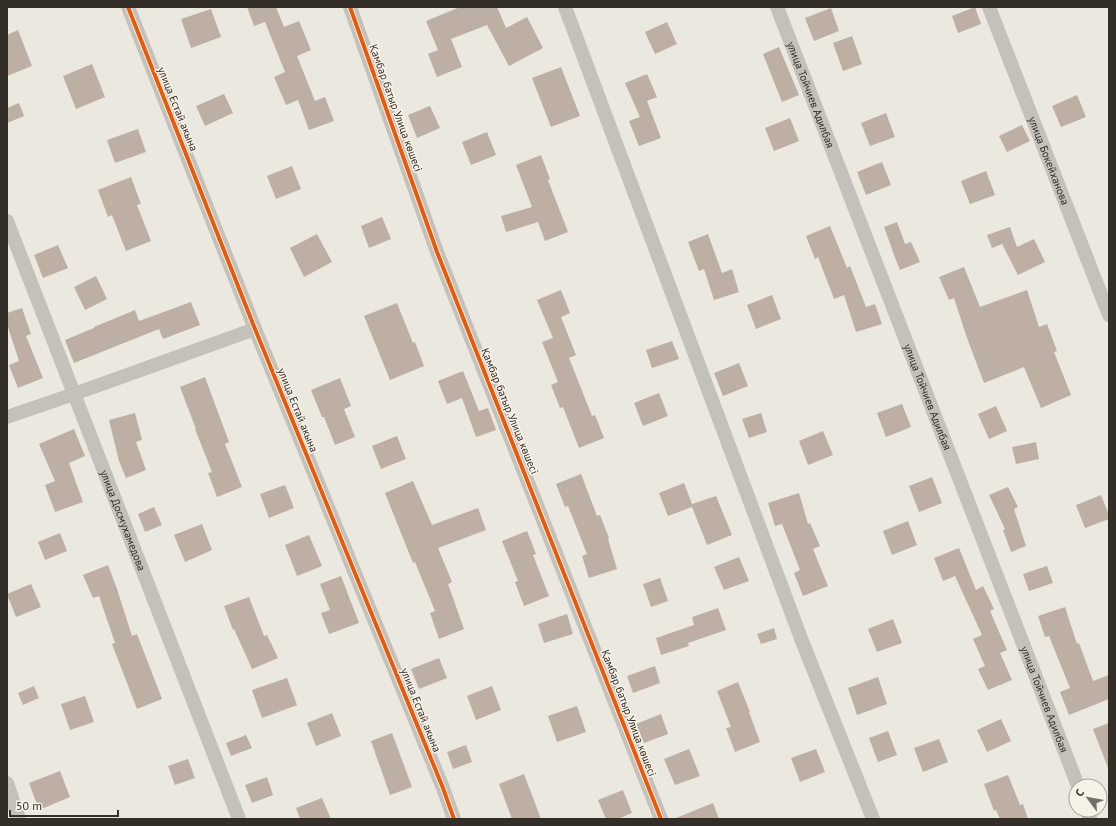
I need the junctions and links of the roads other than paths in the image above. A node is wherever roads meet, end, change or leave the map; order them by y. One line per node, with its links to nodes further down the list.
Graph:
1 (128, 7): 8 (street, улица Естай акына)
2 (350, 7): 16 (street, Қамбар батыр Улица көшесі)
3 (566, 7): 17 (street)
4 (777, 7): 11 (street, улица Тойчиев Адилбая)
5 (989, 7): 7 (street, улица Бокейханова)
6 (7, 221): 9 (street, улица Досмухамедова)
7 (1109, 315)
8 (255, 329): 9 (street); 15 (street, улица Естай акына)
9 (74, 394): 10 (street); 14 (street, улица Досмухамедова)
10 (7, 417)
11 (1075, 778)
12 (7, 783): 13 (street)
13 (19, 819)
14 (239, 819)
15 (454, 819)
16 (661, 819)
17 (873, 819)

